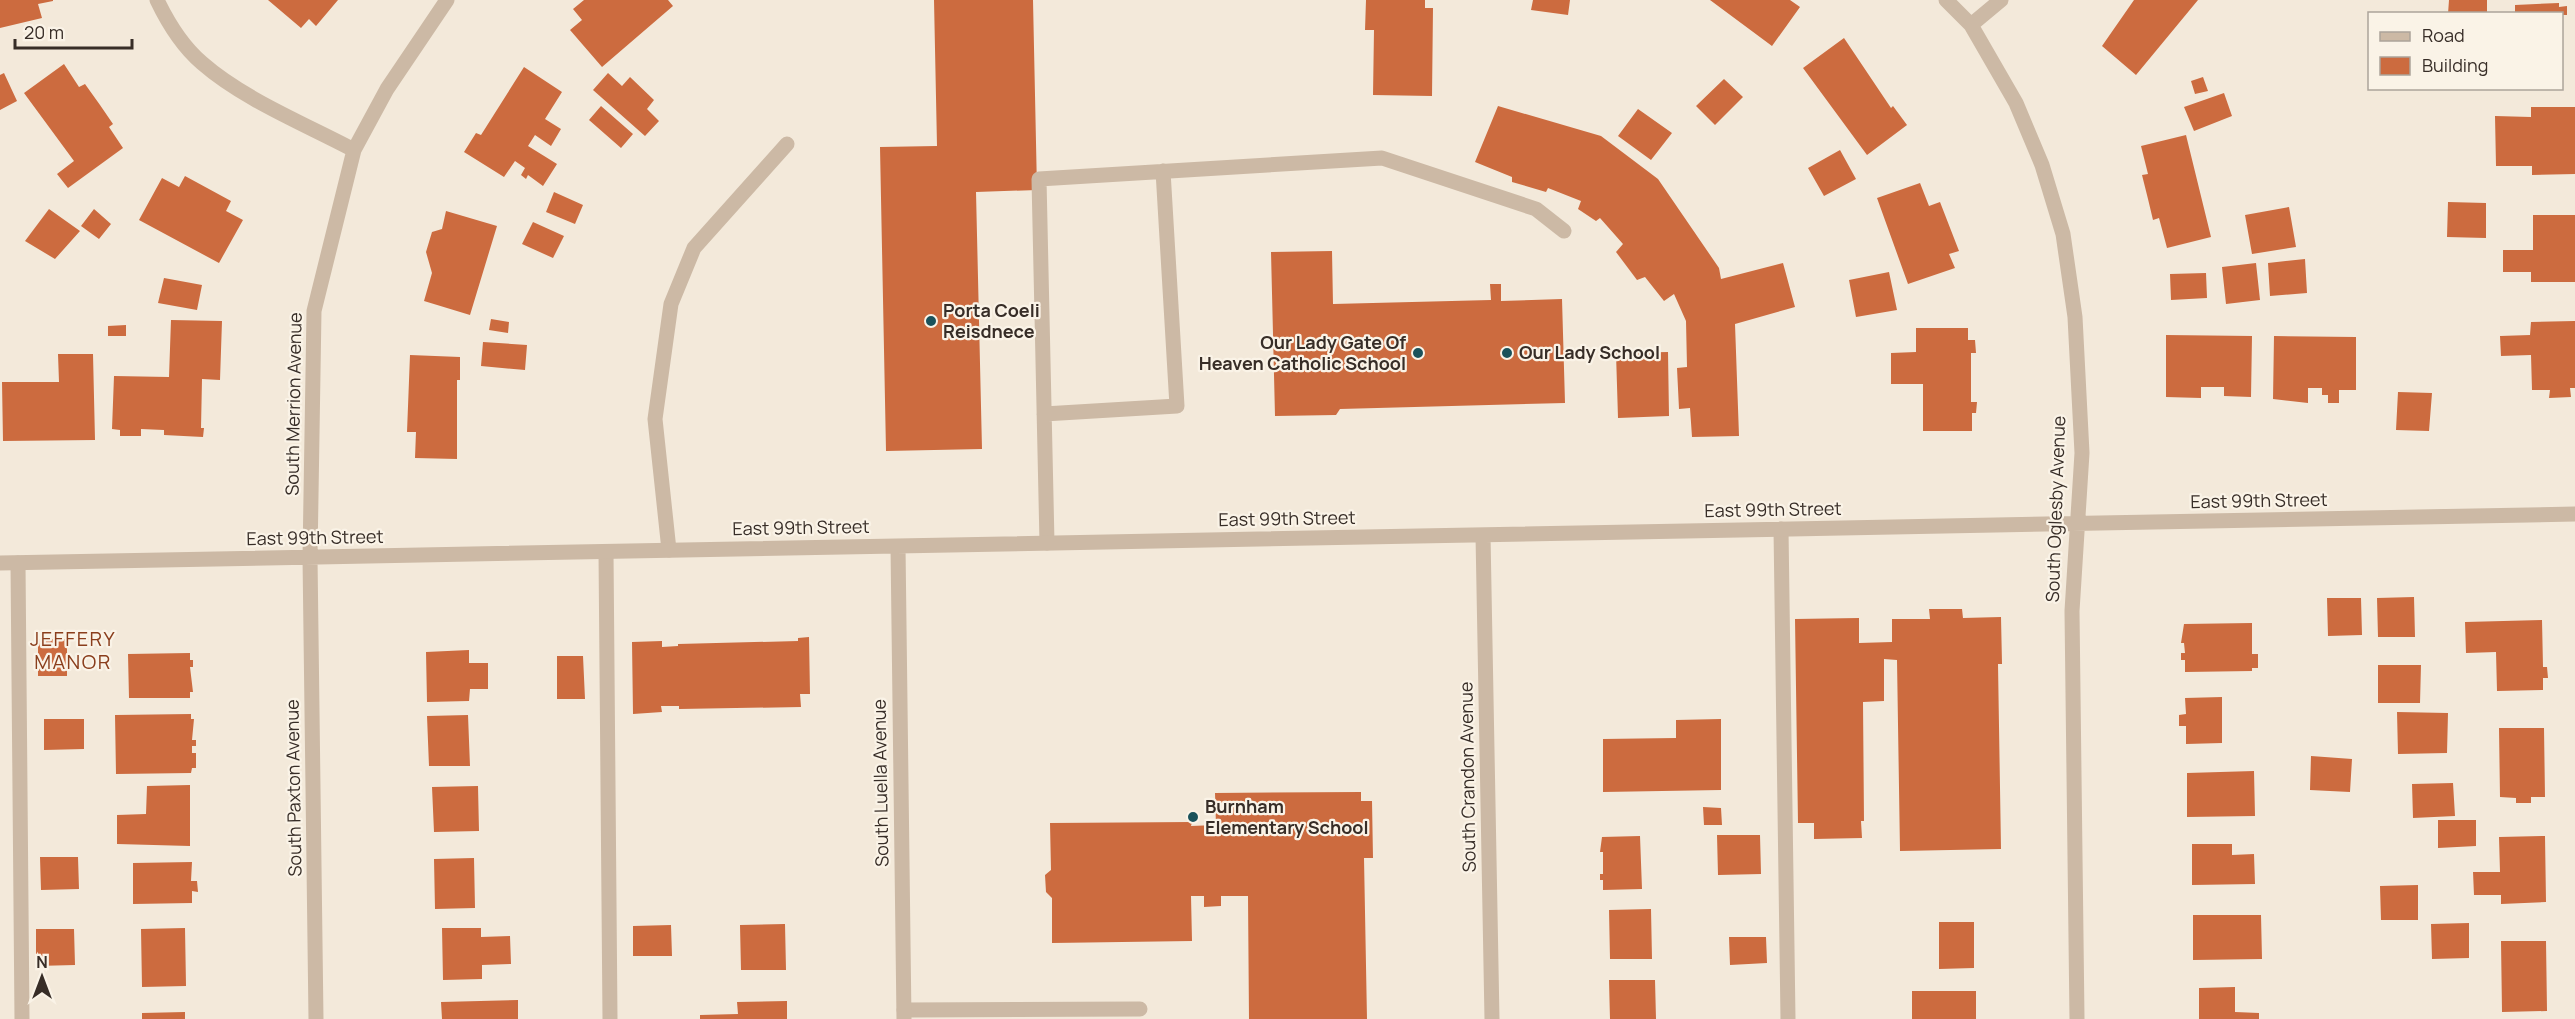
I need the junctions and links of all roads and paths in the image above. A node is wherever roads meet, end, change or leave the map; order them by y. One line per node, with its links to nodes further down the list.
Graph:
1 (157, 0): 7 (street)
2 (447, 0): 7 (street, South Merrion Avenue)
3 (1946, 0): 5 (street, South Oglesby Avenue)
4 (2001, 0): 5 (street)
5 (1971, 25): 12 (street, South Oglesby Avenue)
6 (787, 144): 17 (street)
7 (354, 150): 19 (street, South Merrion Avenue)
8 (1163, 171): 9 (street); 10 (street); 10 (street)
9 (1564, 231)
10 (1044, 414): 15 (street)
11 (2575, 514): 12 (street, East 99th Street)
12 (2077, 524): 13 (street, East 99th Street); 29 (street, South Oglesby Avenue)
13 (1780, 529): 14 (street, East 99th Street); 28 (street)
14 (1483, 535): 15 (street, East 99th Street); 27 (street, South Crandon Avenue)
15 (1047, 543): 16 (street, East 99th Street)
16 (898, 546): 17 (street, East 99th Street); 23 (street, South Luella Avenue)
17 (669, 550): 18 (street, East 99th Street)
18 (606, 552): 19 (street, East 99th Street); 26 (street)
19 (310, 557): 21 (street, East 99th Street); 25 (street, South Paxton Avenue)
20 (0, 563): 21 (street, East 99th Street)
21 (18, 563): 24 (street)
22 (1140, 1009): 23 (street)
23 (904, 1015)
24 (22, 1019)
25 (316, 1019)
26 (610, 1019)
27 (1492, 1019)
28 (1788, 1019)
29 (2077, 1019)

